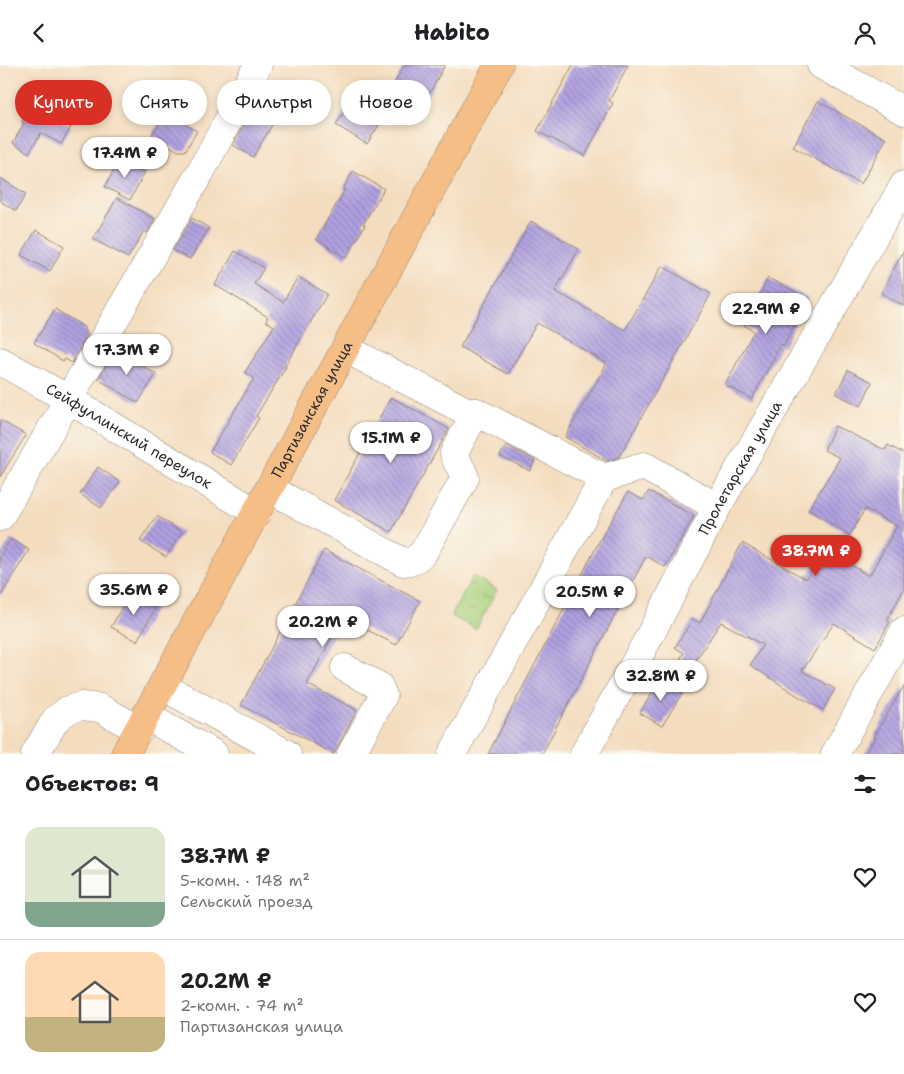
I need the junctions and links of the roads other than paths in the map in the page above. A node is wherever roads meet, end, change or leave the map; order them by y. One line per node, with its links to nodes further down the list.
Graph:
1 (258, 65): 8 (street)
2 (499, 65): 6 (main road, Партизанская улица)
3 (821, 65): 4 (street)
4 (904, 111)
5 (904, 185): 12 (street, Пролетарская улица)
6 (346, 349): 9 (street); 11 (main road, Партизанская улица)
7 (0, 361): 8 (street, Сейфуллинский переулок)
8 (68, 399): 13 (street, Сейфуллинский переулок); 14 (street)
9 (476, 412): 10 (street); 11 (street)
10 (604, 479): 12 (street); 24 (street)
11 (270, 489): 13 (main road, Партизанская улица)
12 (717, 507): 25 (street, Пролетарская улица)
13 (257, 513): 17 (main road, Партизанская улица)
14 (0, 517)
15 (904, 631): 26 (street)
16 (345, 668): 23 (street)
17 (162, 686): 18 (main road, Партизанская улица); 22 (street)
18 (142, 723): 19 (street); 20 (street); 21 (main road, Партизанская улица)
19 (198, 750)
20 (35, 754)
21 (125, 754)
22 (287, 754)
23 (352, 754)
24 (452, 754)
25 (584, 754)
26 (835, 754)

